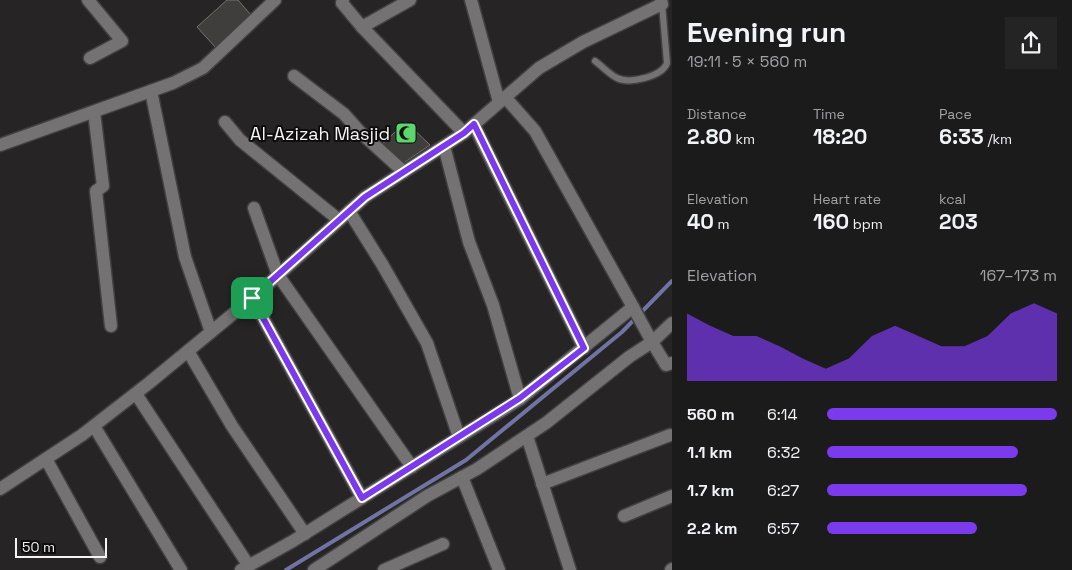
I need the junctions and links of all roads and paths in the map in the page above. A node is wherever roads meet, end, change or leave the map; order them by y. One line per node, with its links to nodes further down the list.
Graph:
1 (88, 0): 8 (street)
2 (275, 0): 11 (street)
3 (343, 0): 7 (street)
4 (410, 0): 7 (street)
5 (471, 0): 12 (street)
6 (661, 2): 9 (lane); 12 (street)
7 (362, 27): 15 (street)
8 (90, 58)
9 (595, 61)
10 (294, 76): 18 (street)
11 (151, 91): 13 (street); 26 (street)
12 (502, 100): 15 (street); 23 (street)
13 (94, 112): 16 (street); 25 (street)
14 (225, 122): 20 (street)
15 (469, 129): 17 (street); 28 (street)
16 (0, 145)
17 (444, 146): 18 (street); 32 (street)
18 (404, 172): 20 (street)
19 (254, 208): 21 (street)
20 (344, 216): 21 (street); 36 (street)
21 (278, 275): 22 (street); 38 (street)
22 (252, 298): 26 (street); 43 (street)
23 (634, 310): 27 (street); 28 (street)
24 (672, 323): 27 (street)
25 (111, 326)
26 (211, 332): 29 (street)
27 (649, 337): 30 (street); 35 (street)
28 (584, 348): 32 (street)
29 (188, 351): 31 (street); 45 (street)
30 (672, 363)
31 (136, 394): 33 (street); 49 (street)
32 (520, 398): 36 (street)
33 (94, 426): 37 (street); 50 (street)
34 (670, 435): 40 (street)
35 (527, 436): 39 (street); 40 (street)
36 (460, 438): 38 (street)
37 (46, 459): 41 (street); 47 (street)
38 (412, 467): 43 (street)
39 (462, 477): 48 (street); 53 (street)
40 (542, 484): 54 (street)
41 (0, 489)
42 (672, 496): 44 (street)
43 (362, 498): 45 (street)
44 (624, 516)
45 (305, 534): 49 (street)
46 (443, 544): 52 (street)
47 (100, 557)
48 (333, 565): 51 (street)
49 (245, 568)
50 (181, 570)
51 (314, 570)
52 (384, 570)
53 (499, 570)
54 (570, 570)

